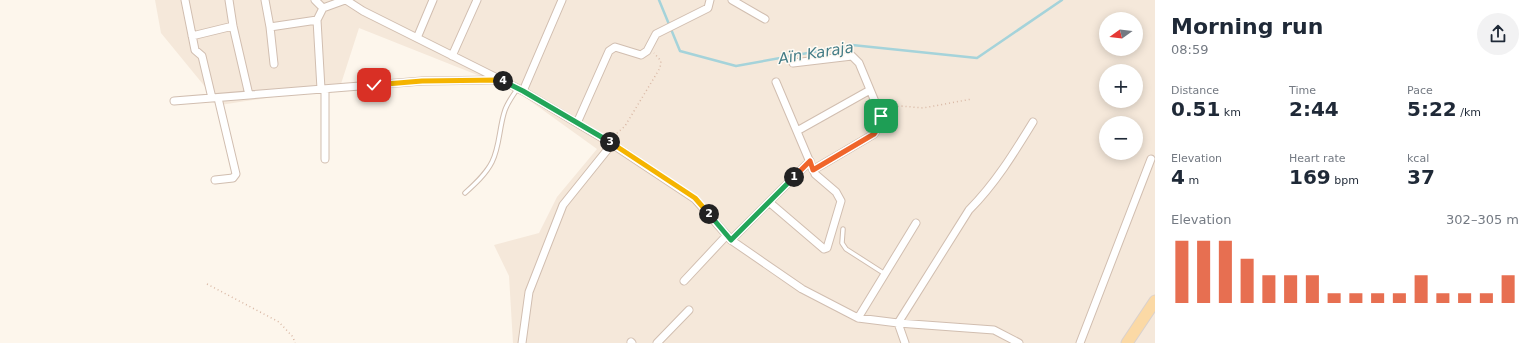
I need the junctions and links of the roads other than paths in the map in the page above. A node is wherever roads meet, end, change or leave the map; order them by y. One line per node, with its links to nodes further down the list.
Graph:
1 (184, 0): 16 (street)
2 (229, 0): 14 (street)
3 (265, 0): 15 (street)
4 (315, 0): 11 (street)
5 (346, 0): 11 (street); 17 (street)
6 (433, 0): 17 (street)
7 (477, 0): 18 (street)
8 (562, 0): 24 (street)
9 (710, 0): 30 (street)
10 (732, 0): 12 (street)
11 (323, 8): 13 (street)
12 (764, 19)
13 (317, 20): 15 (street); 23 (street)
14 (233, 26): 16 (street); 26 (street)
15 (270, 27): 20 (street)
16 (192, 36): 27 (street)
17 (417, 38): 18 (street)
18 (452, 56): 21 (street)
19 (793, 63): 25 (street)
20 (274, 64)
21 (500, 80): 23 (street); 24 (street)
22 (776, 82): 31 (street)
23 (323, 89): 26 (street); 33 (street)
24 (520, 90): 30 (street); 38 (lane)
25 (870, 90): 31 (street); 36 (street)
26 (249, 95): 27 (street)
27 (215, 98): 28 (street); 37 (street)
28 (174, 101)
29 (1034, 122): 48 (street)
30 (576, 123): 32 (street)
31 (797, 131): 35 (street)
32 (610, 143): 42 (street); 50 (street)
33 (325, 158)
34 (1151, 159): 53 (street)
35 (810, 161): 36 (street); 39 (street)
36 (813, 170): 39 (street)
37 (215, 180)
38 (465, 193)
39 (769, 202): 42 (street)
40 (916, 223): 43 (street)
41 (843, 229): 43 (lane)
42 (729, 238): 44 (street); 47 (street)
43 (885, 274): 47 (street)
44 (684, 281)
45 (1155, 300): 54 (main road)
46 (689, 310): 51 (street)
47 (858, 318): 48 (street)
48 (898, 323): 49 (street); 52 (street)
49 (1014, 342)
50 (522, 343)
51 (657, 343)
52 (905, 343)
53 (1080, 343)
54 (1127, 343)

